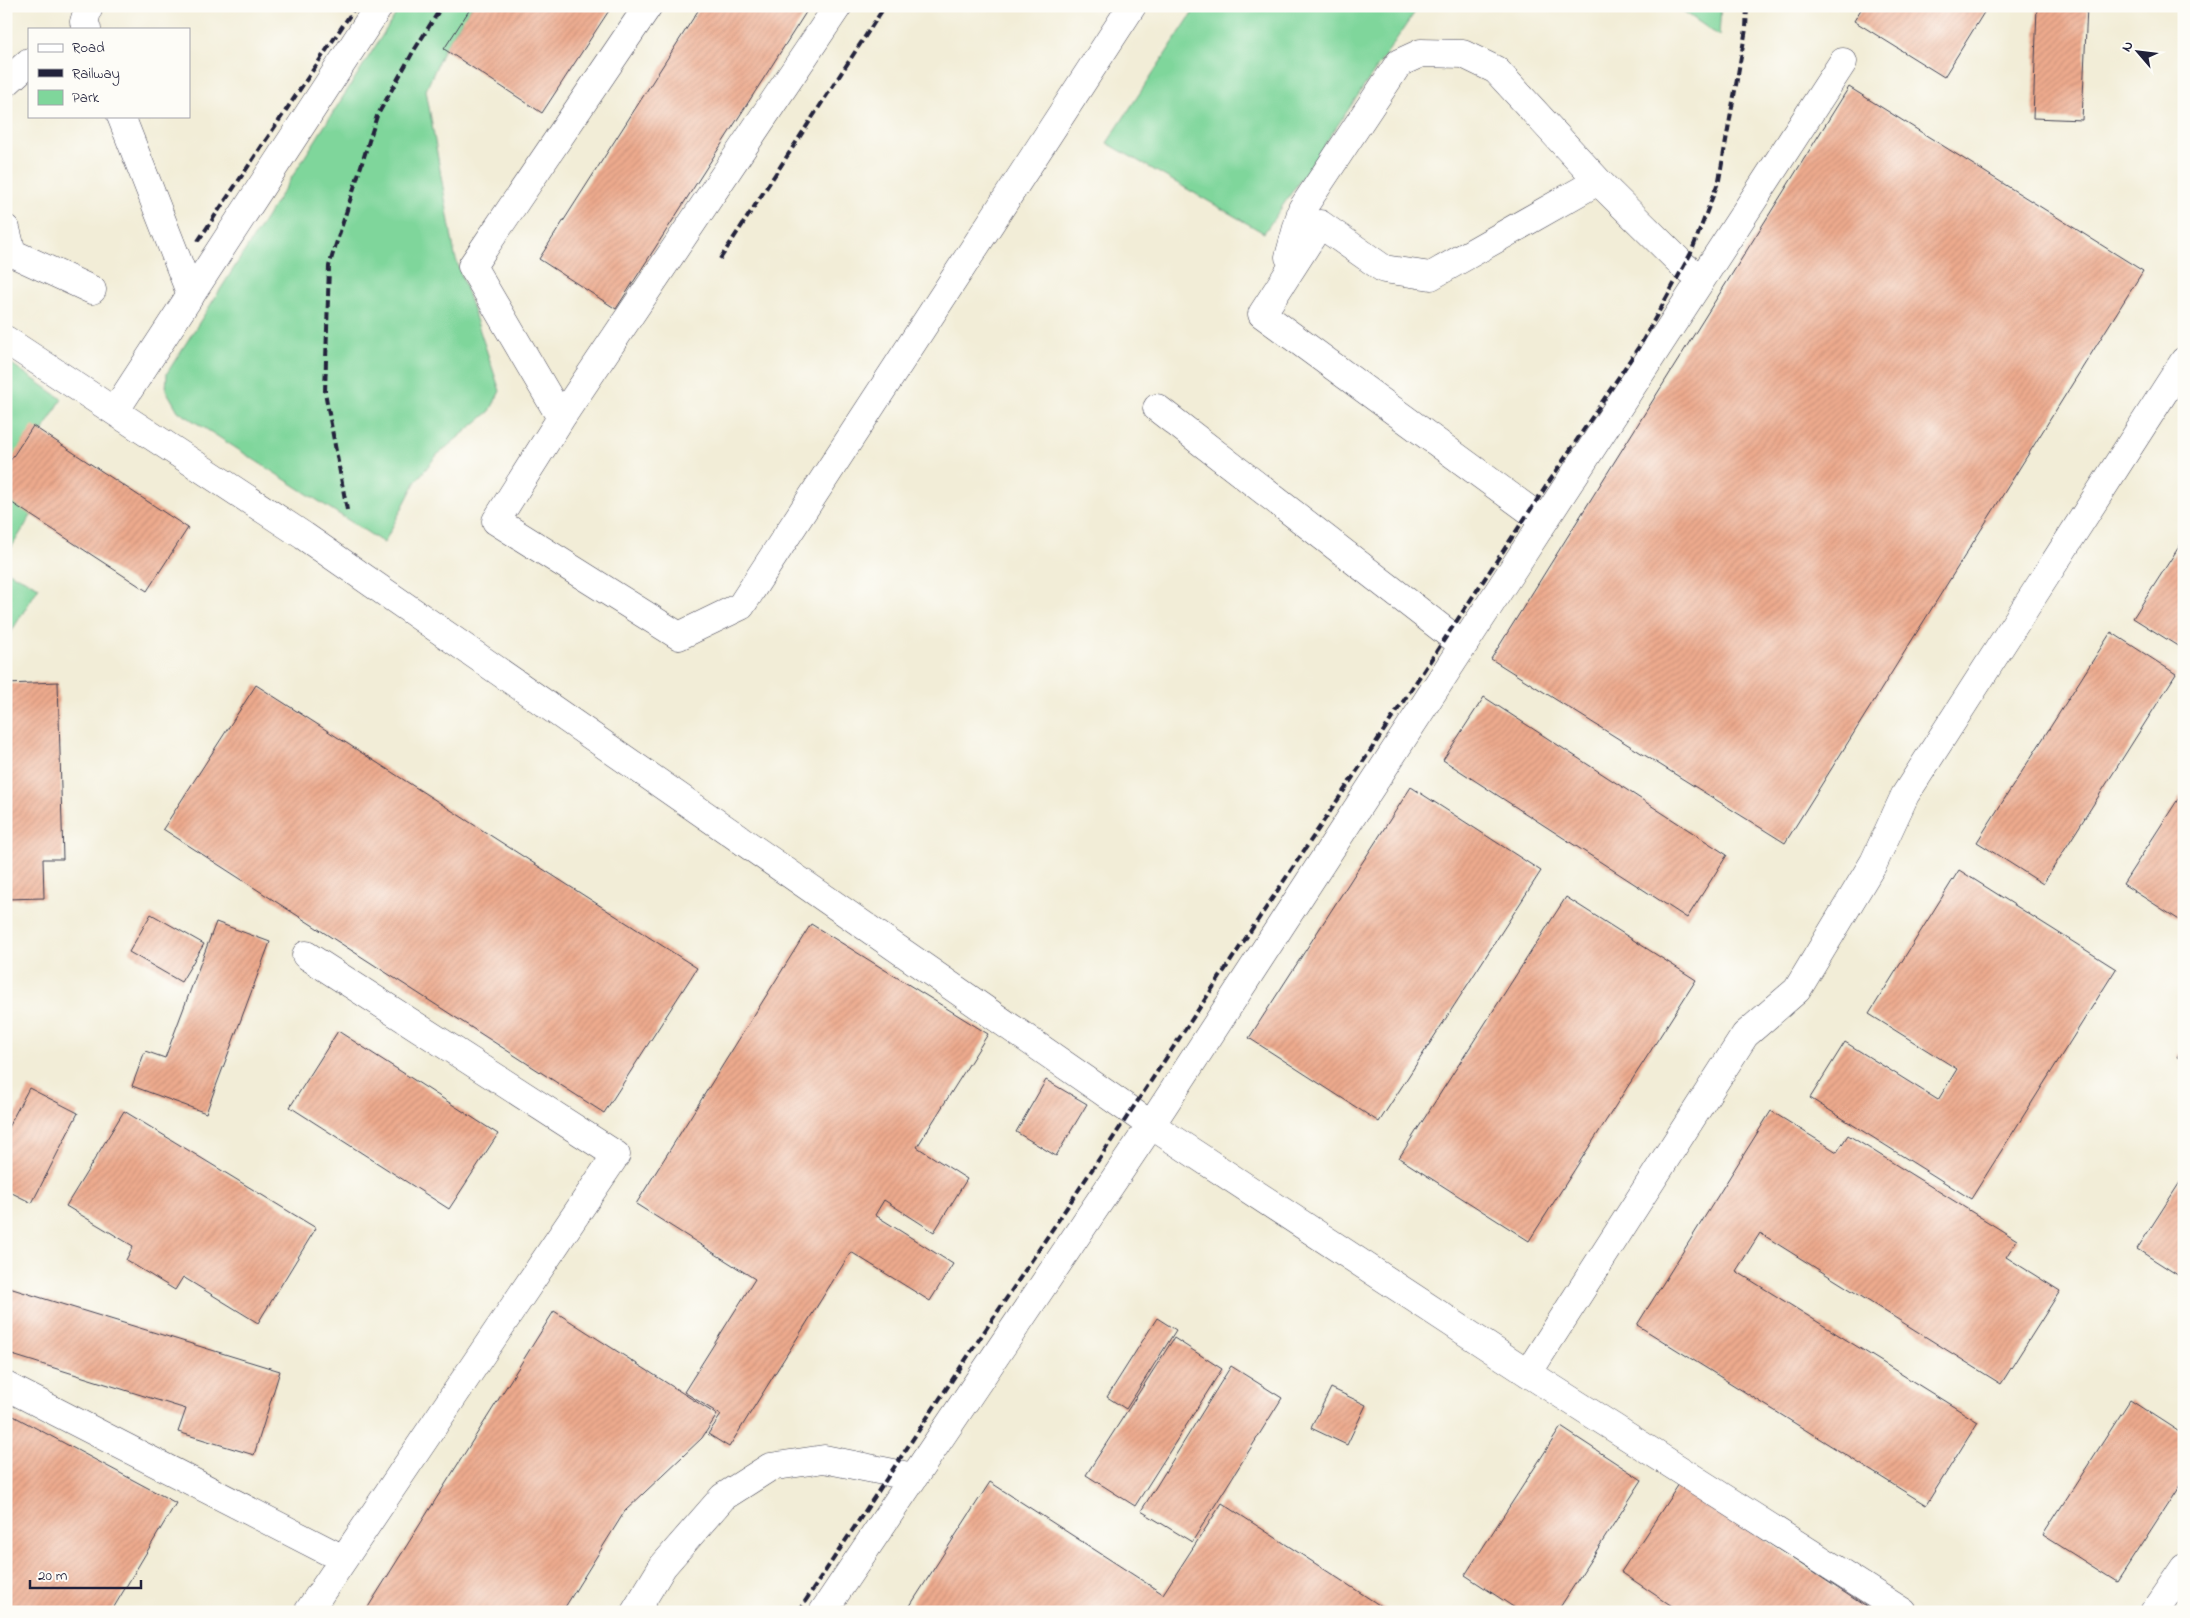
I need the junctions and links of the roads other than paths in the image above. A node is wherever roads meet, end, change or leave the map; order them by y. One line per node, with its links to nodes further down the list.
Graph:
1 (379, 6): 14 (lane)
2 (648, 6): 19 (lane)
3 (838, 6): 19 (lane)
4 (1132, 6): 19 (lane)
5 (1842, 62): 11 (lane)
6 (28, 63): 7 (lane)
7 (6, 83)
8 (122, 118): 14 (lane)
9 (1598, 181): 11 (lane); 12 (lane); 12 (lane)
10 (6, 229): 13 (lane)
11 (1701, 279): 20 (lane)
12 (1282, 284): 20 (lane)
13 (92, 290)
14 (191, 295): 18 (lane)
15 (6, 340): 18 (lane)
16 (2184, 360): 24 (lane)
17 (1157, 408): 21 (lane)
18 (114, 411): 23 (lane)
19 (561, 418)
20 (1544, 521): 21 (lane)
21 (1463, 645): 23 (lane)
22 (306, 955): 27 (lane)
23 (1150, 1125): 24 (lane); 26 (lane)
24 (1528, 1373): 32 (lane)
25 (6, 1386): 27 (lane)
26 (913, 1477): 30 (lane); 31 (lane)
27 (343, 1559): 29 (lane)
28 (2184, 1568): 33 (lane)
29 (308, 1612)
30 (635, 1612)
31 (823, 1612)
32 (1903, 1612)
33 (2154, 1612)

